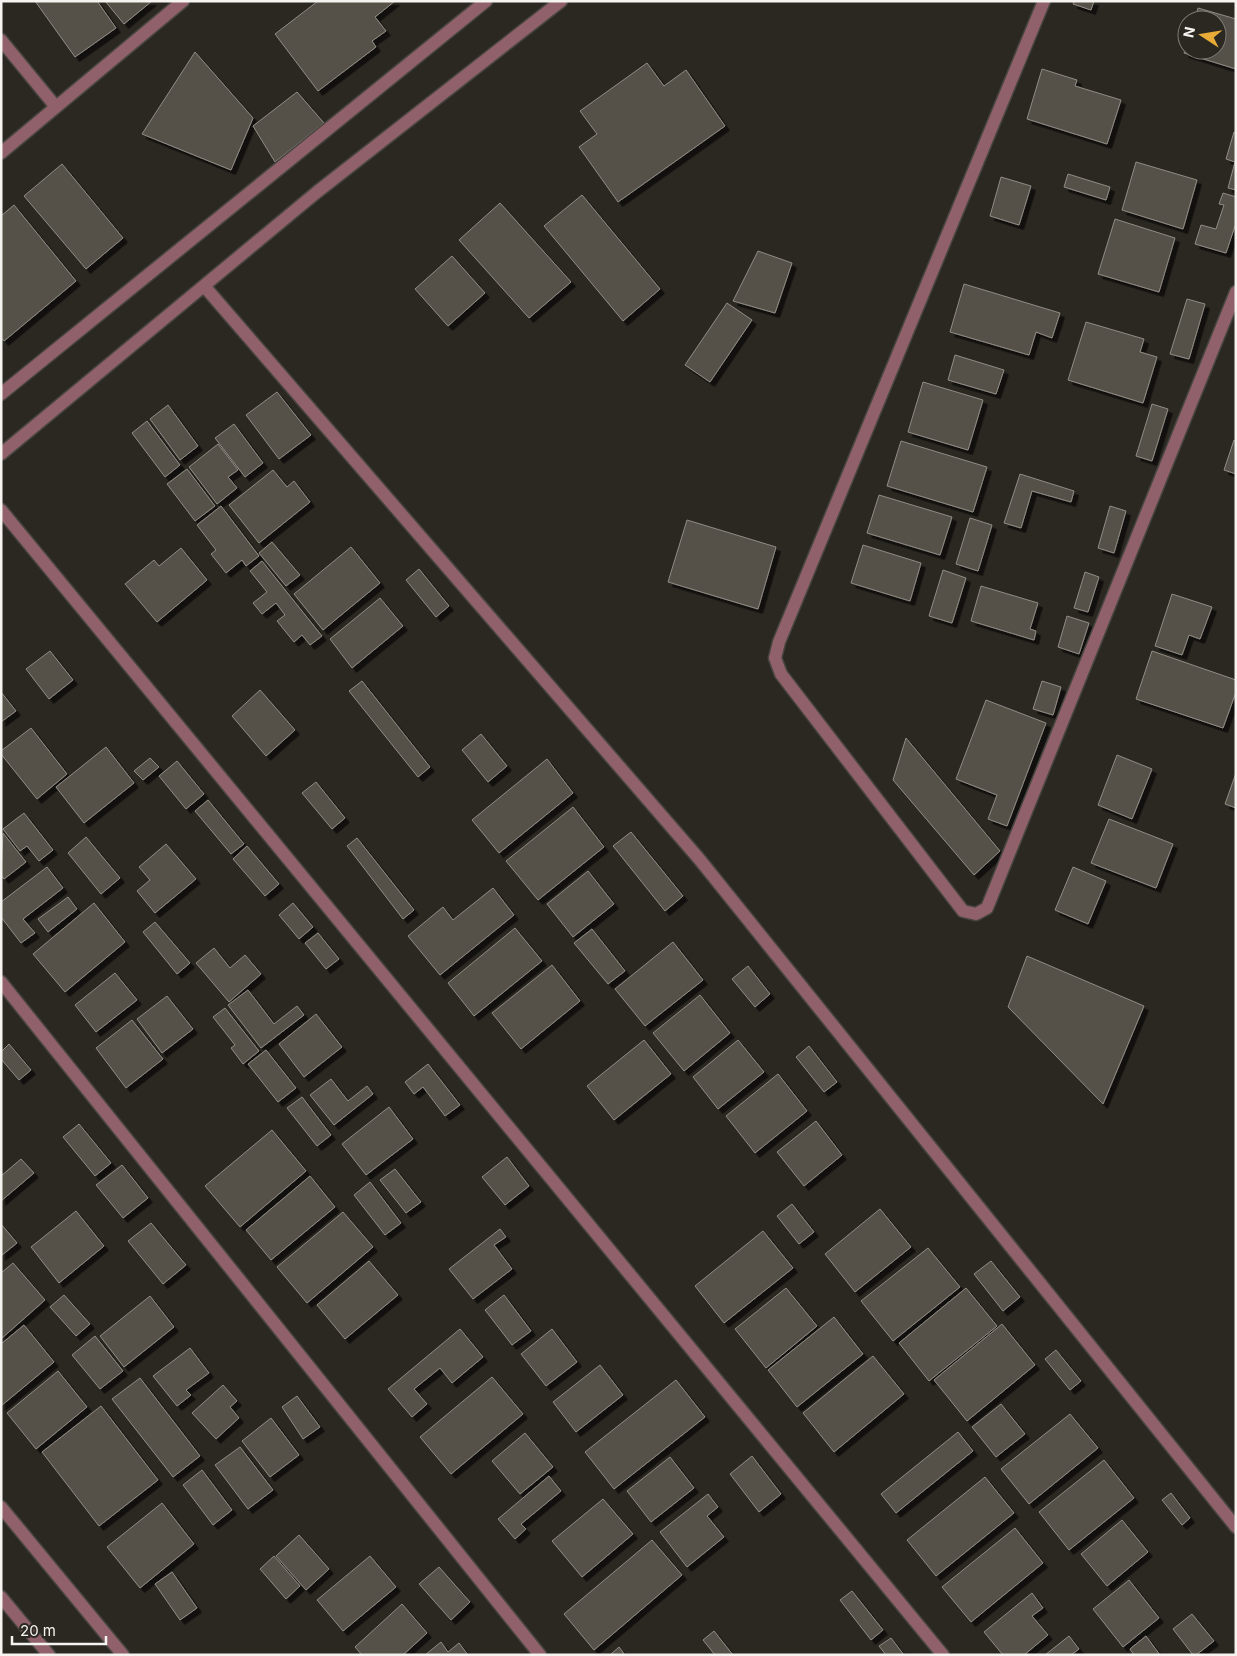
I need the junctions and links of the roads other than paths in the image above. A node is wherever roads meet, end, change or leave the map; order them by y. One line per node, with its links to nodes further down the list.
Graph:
1 (183, 1): 6 (street)
2 (486, 1): 10 (street)
3 (561, 1): 8 (street)
4 (1044, 1): 9 (street)
5 (1, 40): 6 (street)
6 (56, 107): 7 (street)
7 (1, 153)
8 (205, 287): 11 (street); 15 (street)
9 (1236, 292)
10 (1, 394)
11 (1, 454)
12 (1, 510): 20 (street)
13 (1, 982): 19 (street)
14 (1, 1508): 18 (street)
15 (1236, 1527)
16 (1, 1597): 17 (street)
17 (49, 1655)
18 (123, 1655)
19 (540, 1655)
20 (943, 1655)

